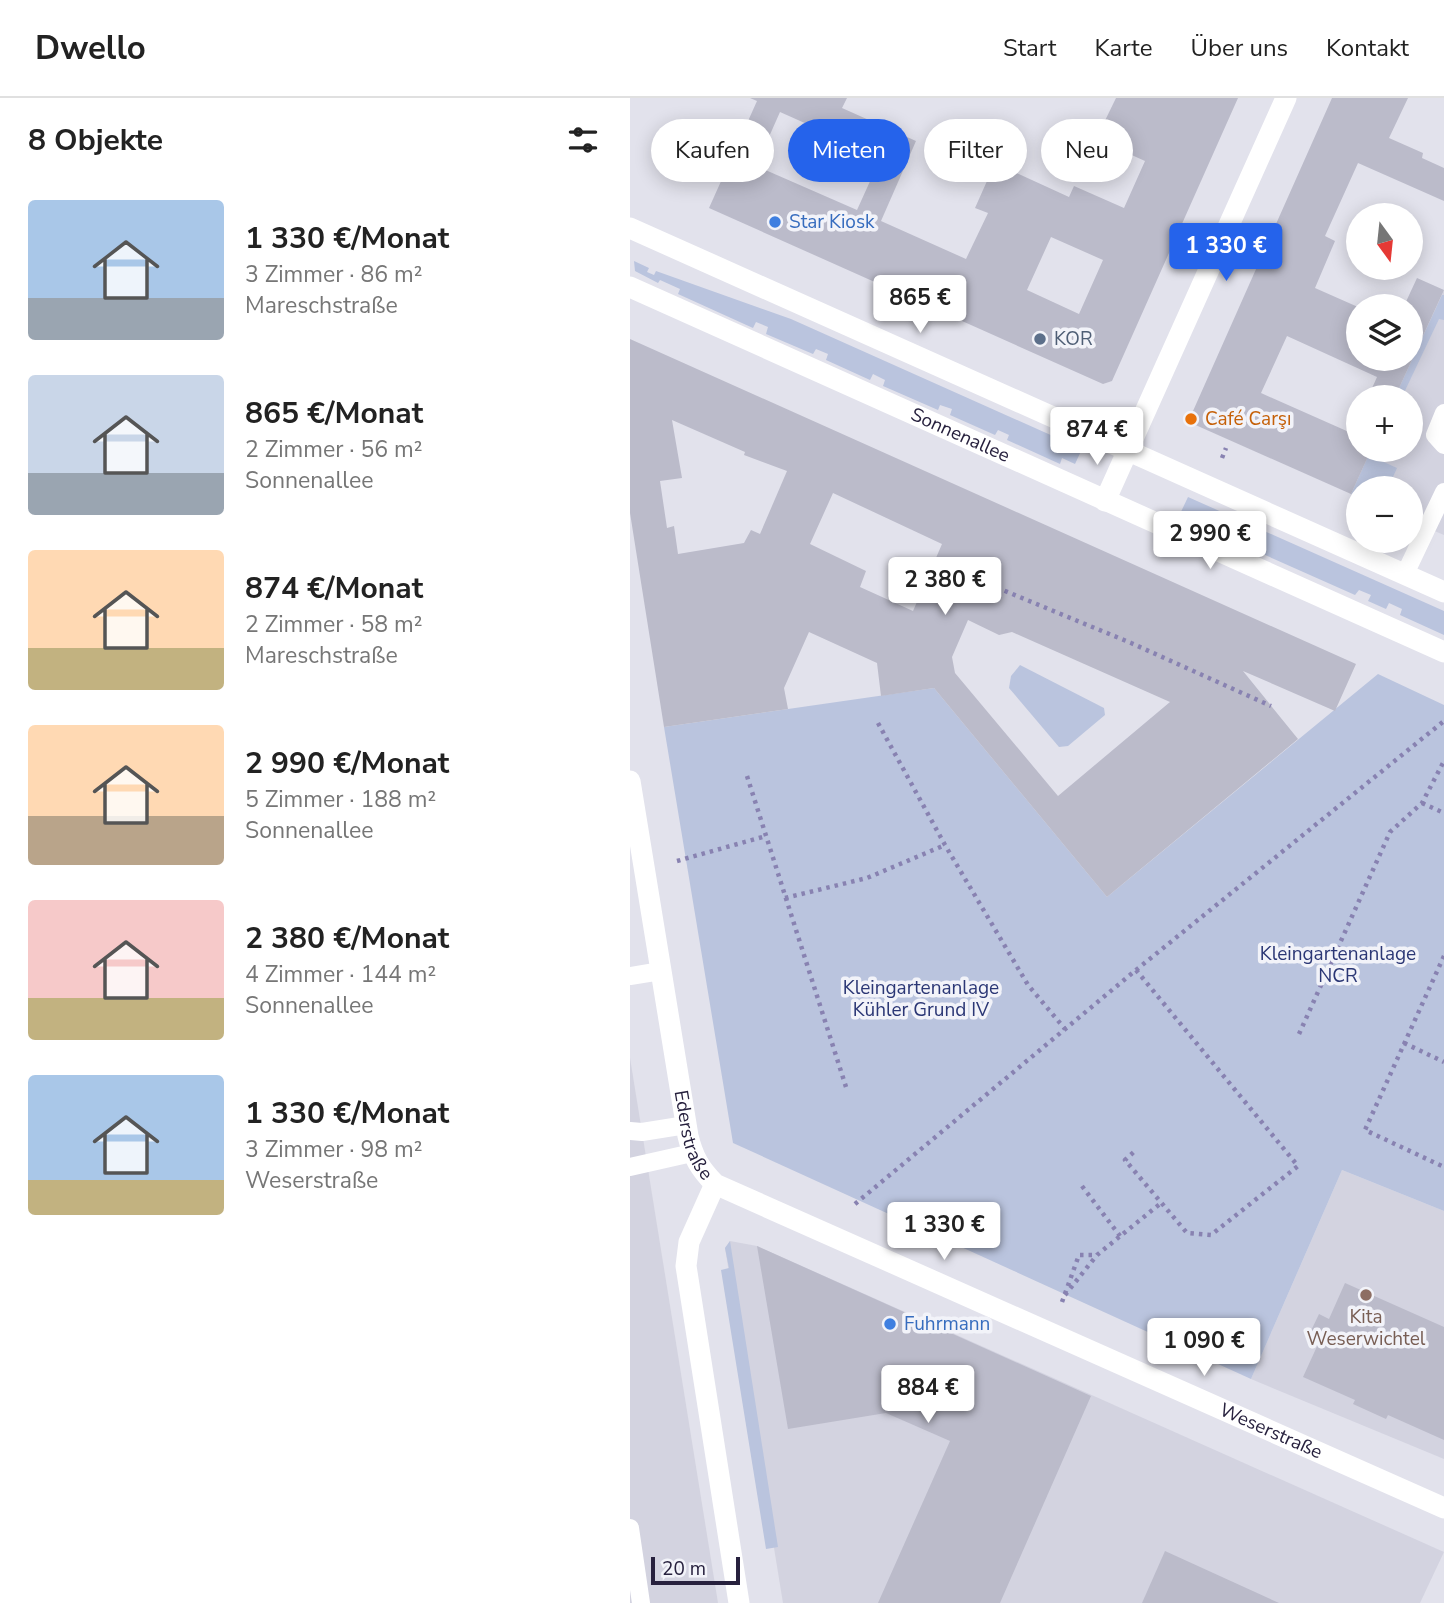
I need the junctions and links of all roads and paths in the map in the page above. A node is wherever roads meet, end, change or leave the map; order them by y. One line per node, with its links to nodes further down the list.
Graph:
1 (1286, 98): 7 (street)
2 (630, 228): 7 (street)
3 (630, 287): 10 (street, Sonnenallee)
4 (1444, 413): 5 (lane)
5 (1444, 445)
6 (1226, 448): 8 (path)
7 (1128, 450): 10 (street); 11 (street)
8 (1222, 458)
9 (1444, 492): 11 (lane)
10 (1105, 501): 14 (street, Sonnenallee)
11 (1405, 575): 13 (street)
12 (981, 581): 15 (path)
13 (1444, 592)
14 (1444, 652)
15 (1272, 706)
16 (1444, 721): 28 (path)
17 (878, 723): 24 (path)
18 (1444, 761): 21 (path)
19 (747, 776): 23 (path)
20 (630, 781): 29 (street, Ederstraße)
21 (1422, 803): 22 (path); 32 (path)
22 (1444, 813)
23 (766, 836): 25 (path); 26 (path)
24 (945, 845): 26 (path); 31 (path)
25 (677, 861)
26 (785, 898): 35 (path)
27 (1444, 958): 33 (path)
28 (1136, 970): 31 (path); 44 (path)
29 (661, 971): 30 (lane); 36 (street, Ederstraße)
30 (630, 976)
31 (1065, 1030): 45 (path)
32 (1299, 1034)
33 (1404, 1043): 34 (path); 41 (path)
34 (1444, 1062)
35 (846, 1087)
36 (686, 1125): 37 (lane); 39 (street, Ederstraße)
37 (630, 1131)
38 (1137, 1149): 44 (path)
39 (692, 1153): 40 (lane); 42 (street, Ederstraße)
40 (630, 1167)
41 (1444, 1167)
42 (715, 1184): 50 (street, Weserstraße); 53 (street, Ederstraße)
43 (1082, 1186): 46 (path)
44 (1161, 1203): 46 (path)
45 (855, 1204)
46 (1120, 1236): 47 (path)
47 (1097, 1255): 48 (path); 48 (path)
48 (1065, 1294): 49 (path)
49 (1062, 1302)
50 (1444, 1508)
51 (630, 1528): 52 (lane)
52 (641, 1603)
53 (739, 1603)

